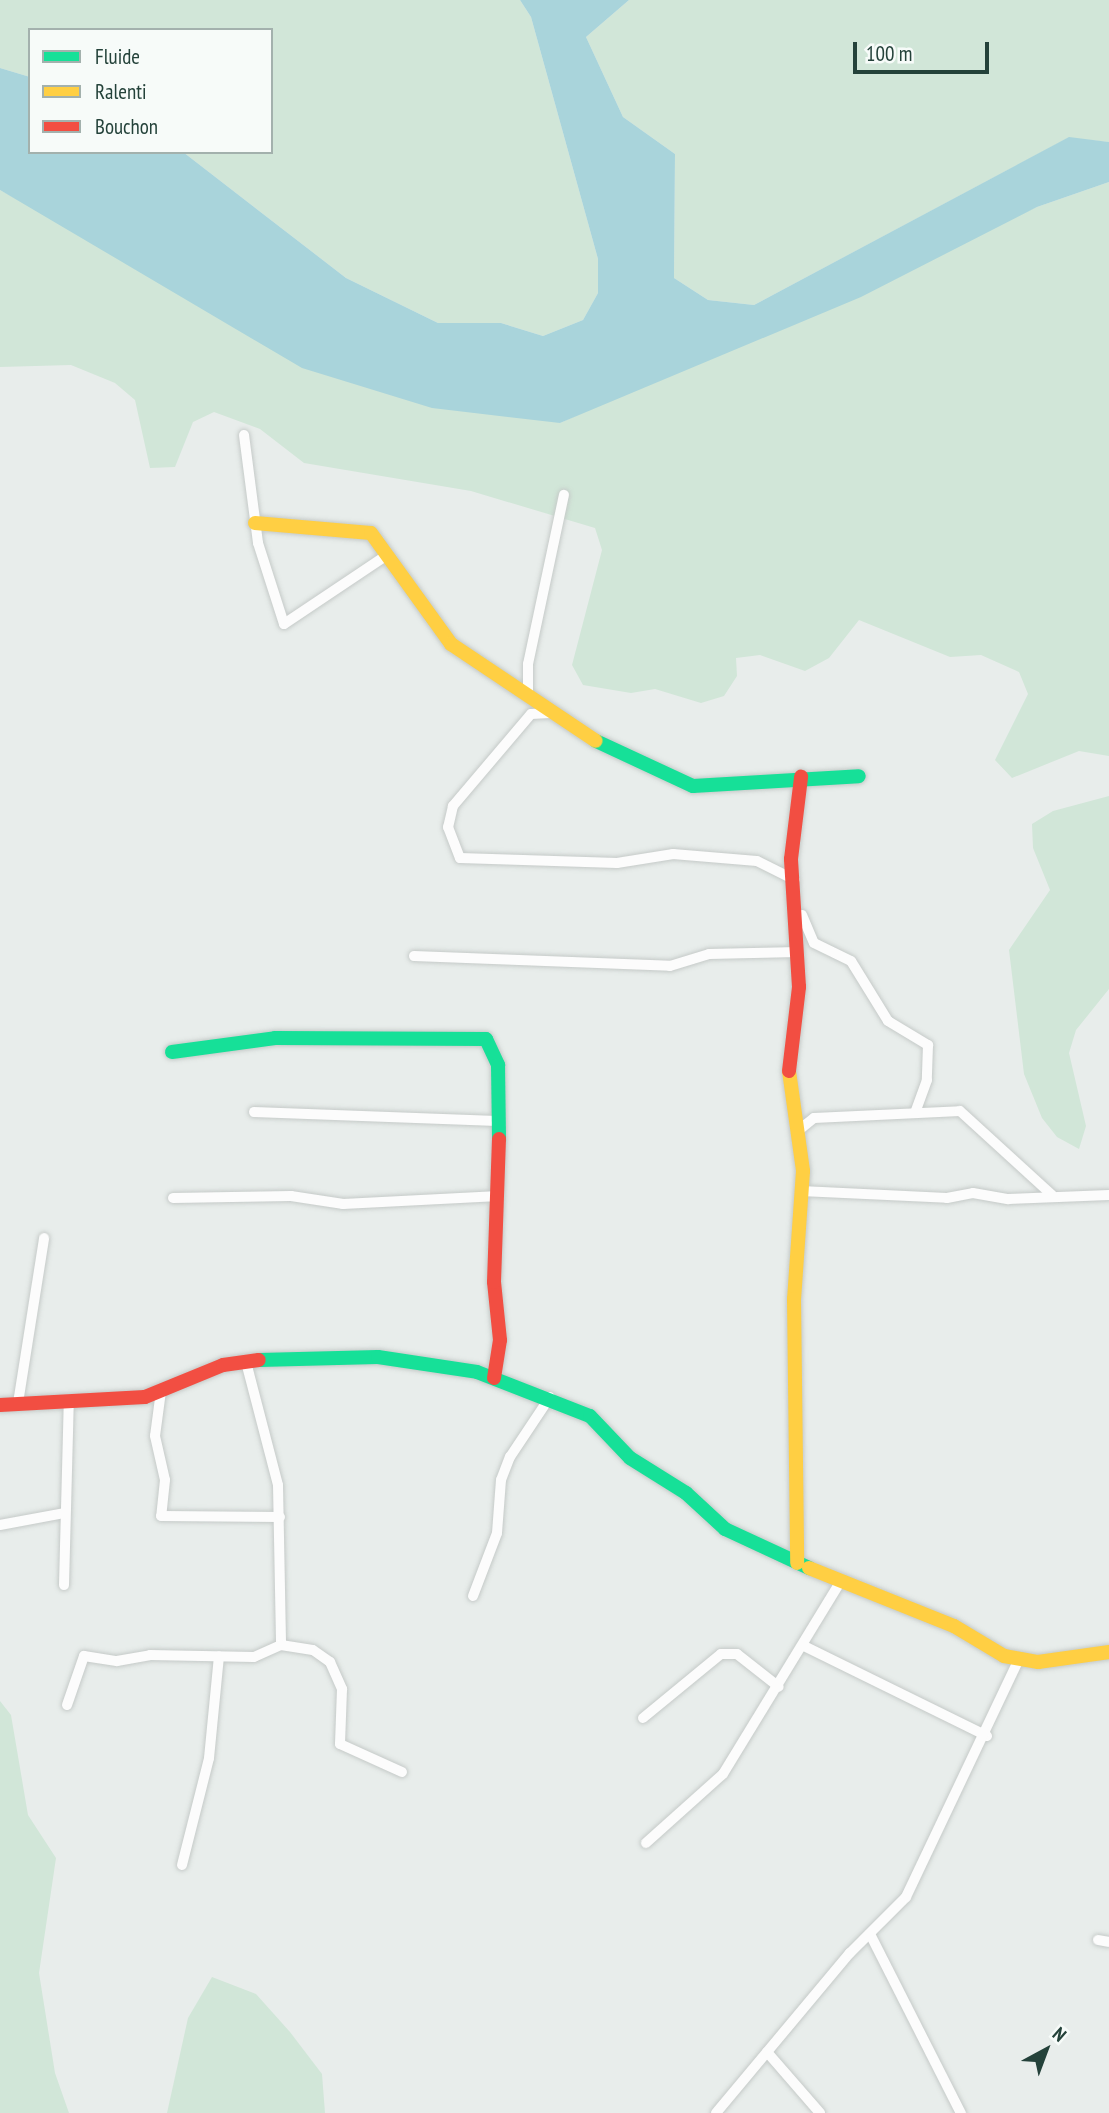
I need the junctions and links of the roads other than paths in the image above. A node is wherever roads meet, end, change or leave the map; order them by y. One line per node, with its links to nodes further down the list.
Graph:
1 (244, 435): 3 (street)
2 (564, 495): 5 (street)
3 (255, 523): 4 (street); 4 (street)
4 (387, 555): 5 (street)
5 (528, 697): 6 (street)
6 (550, 713): 8 (street); 9 (street)
7 (859, 776): 8 (street)
8 (801, 777): 9 (street)
9 (795, 880): 10 (street)
10 (799, 909): 11 (street); 15 (street)
11 (798, 952): 12 (street); 17 (street)
12 (414, 956)
13 (172, 1052): 16 (street)
14 (254, 1112): 16 (street)
15 (915, 1112): 17 (street); 19 (street)
16 (497, 1121): 21 (street)
17 (799, 1130): 18 (street)
18 (801, 1191): 19 (street); 34 (street)
19 (1052, 1195): 20 (street)
20 (1109, 1195)
21 (499, 1196): 22 (street); 25 (street)
22 (173, 1198)
23 (44, 1238): 29 (street)
24 (246, 1362): 25 (street); 26 (street); 32 (street)
25 (494, 1378): 27 (street)
26 (161, 1391): 28 (street); 32 (street)
27 (550, 1397): 34 (street); 37 (street)
28 (69, 1400): 29 (street); 31 (street)
29 (18, 1404): 30 (street)
30 (0, 1405)
31 (64, 1513): 33 (street); 36 (street)
32 (280, 1517): 38 (street)
33 (0, 1525)
34 (797, 1563): 35 (street)
35 (841, 1581): 39 (street); 42 (street)
36 (64, 1585)
37 (473, 1596)
38 (281, 1645): 41 (street); 47 (street)
39 (804, 1646): 43 (street); 46 (street)
40 (1109, 1651): 42 (street)
41 (219, 1656): 44 (street); 49 (street)
42 (1019, 1659): 46 (street)
43 (779, 1687): 45 (street); 48 (street)
44 (66, 1705)
45 (643, 1718)
46 (987, 1736): 50 (street)
47 (402, 1772)
48 (646, 1843)
49 (182, 1865)
50 (870, 1934): 51 (street); 54 (street)
51 (767, 2052): 52 (street); 53 (street)
52 (716, 2113)
53 (820, 2113)
54 (961, 2113)

